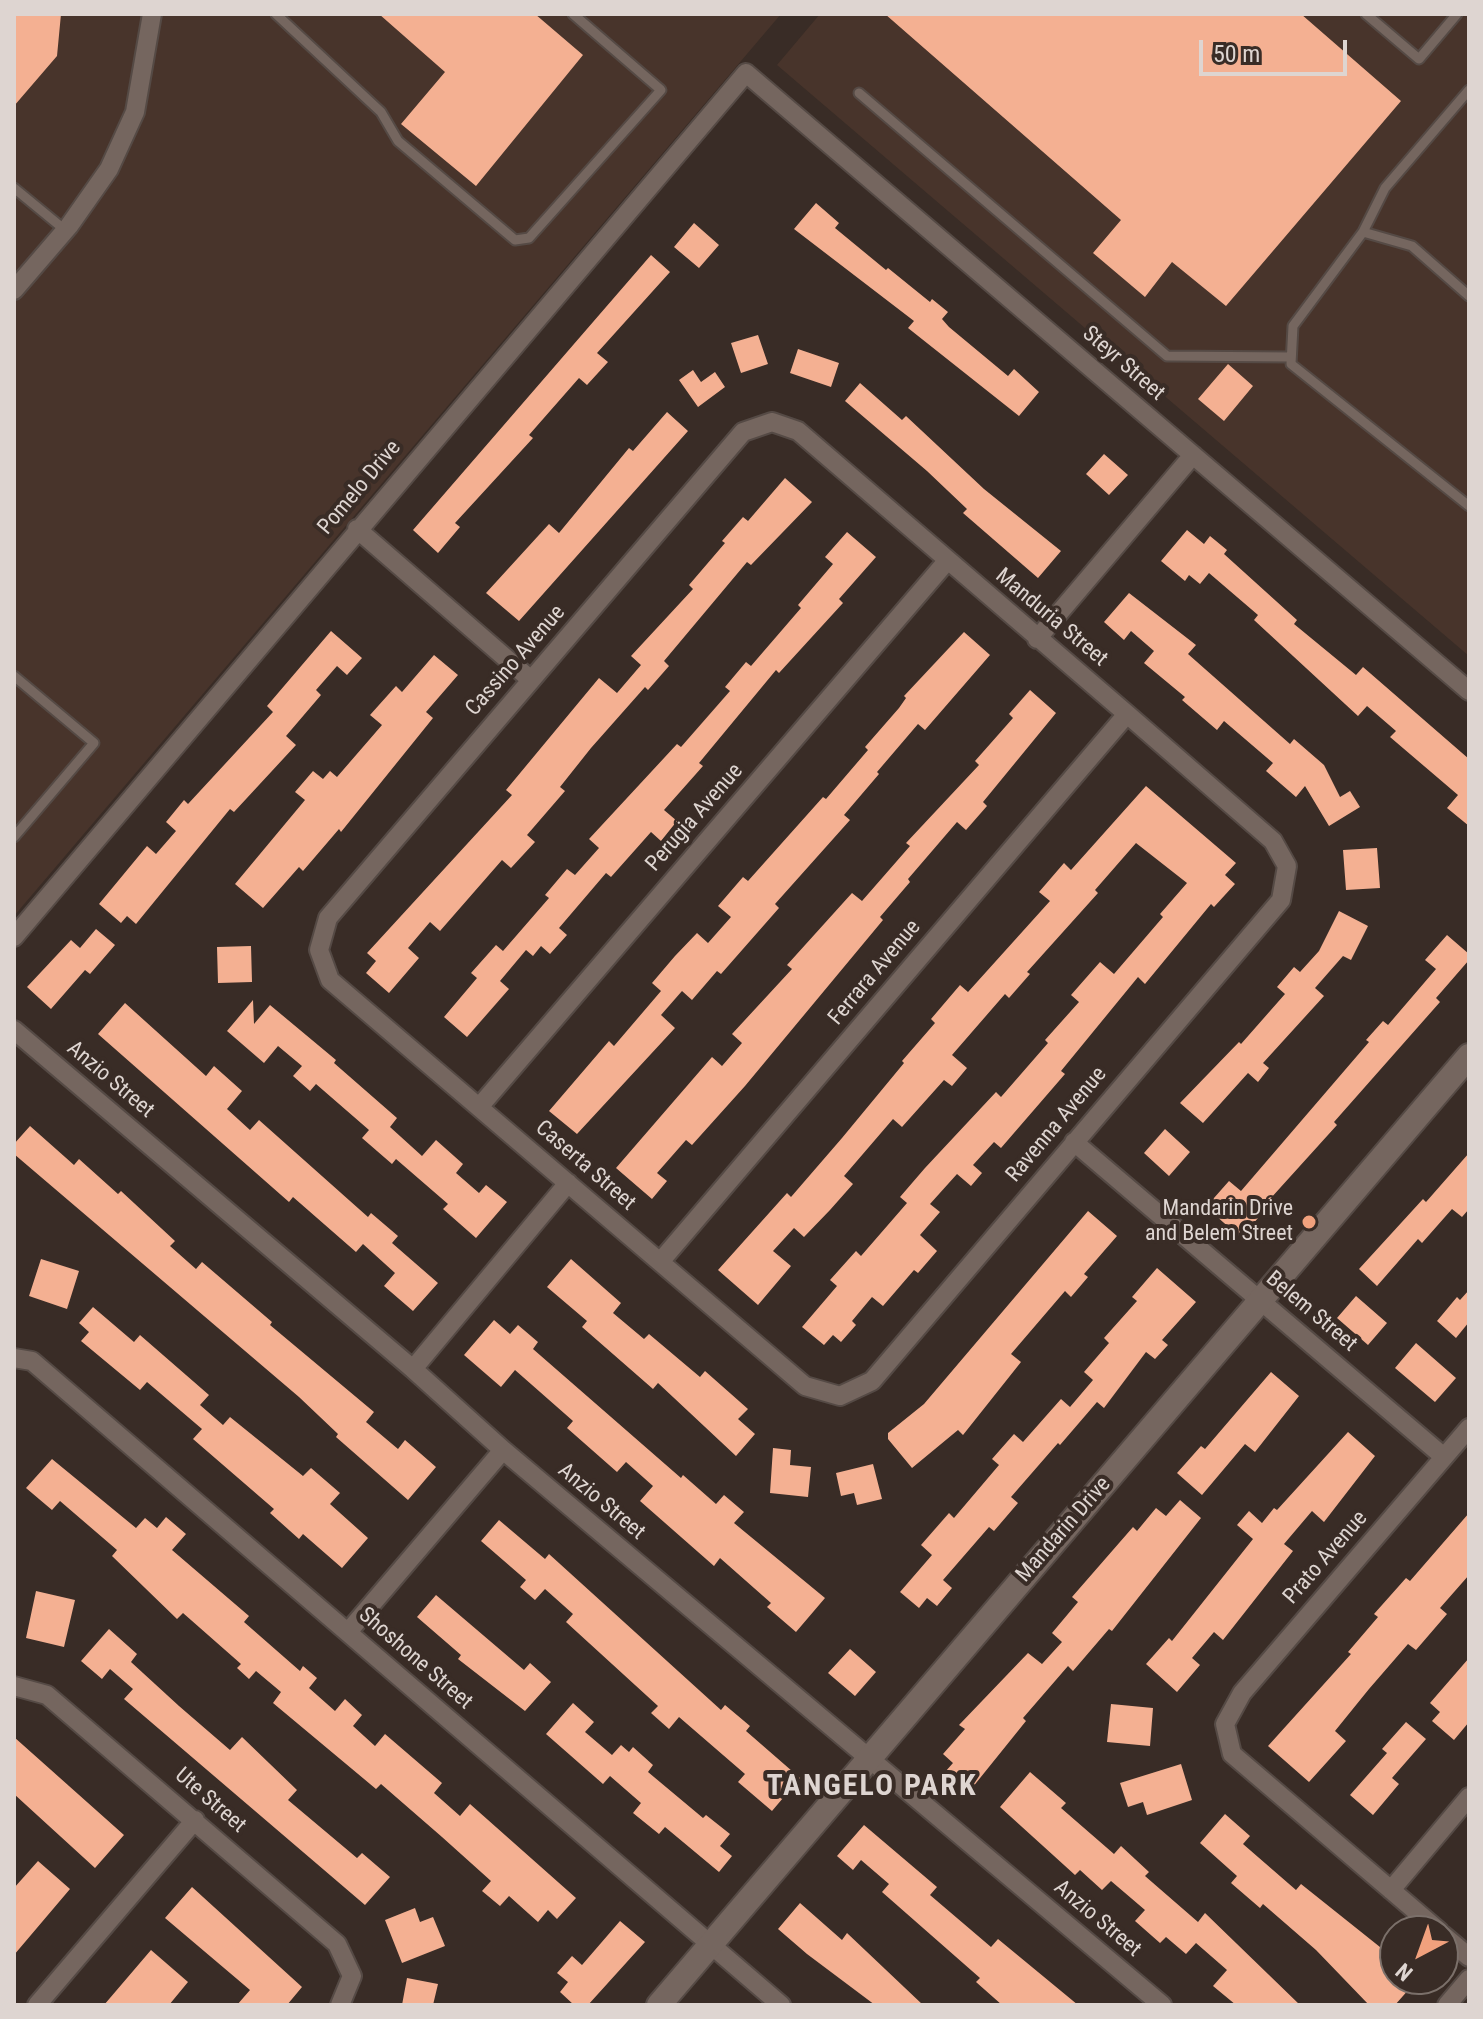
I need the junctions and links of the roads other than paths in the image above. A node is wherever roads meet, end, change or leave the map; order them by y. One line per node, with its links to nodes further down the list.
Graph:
1 (152, 14): 10 (street)
2 (276, 14): 3 (lane)
3 (573, 14)
4 (1366, 14): 5 (lane)
5 (1457, 14)
6 (746, 73): 16 (street, Steyr Street); 18 (street, Pomelo Drive)
7 (1469, 90): 11 (lane)
8 (859, 93): 14 (lane)
9 (14, 188): 10 (lane)
10 (65, 230): 12 (street)
11 (1363, 232): 13 (lane); 14 (lane)
12 (15, 288)
13 (1469, 296)
14 (1291, 357): 17 (lane)
15 (772, 422): 19 (street, Manduria Street); 22 (street, Cassino Avenue)
16 (1193, 455): 20 (street); 23 (street, Steyr Street)
17 (1469, 506)
18 (357, 529): 22 (street); 27 (street, Pomelo Drive)
19 (947, 561): 20 (street, Manduria Street); 31 (street, Perugia Avenue)
20 (1037, 639): 24 (street, Manduria Street)
21 (14, 676): 25 (lane)
22 (531, 680): 28 (street, Cassino Avenue)
23 (1469, 691)
24 (1127, 714): 26 (street, Manduria Street); 34 (street, Ferrara Avenue)
25 (14, 837)
26 (1287, 866): 32 (street, Ravenna Avenue)
27 (14, 937)
28 (319, 950): 31 (street, Caserta Street)
29 (14, 1030): 37 (street, Anzio Street)
30 (1469, 1056): 35 (street, Mandarin Drive)
31 (480, 1106): 33 (street, Caserta Street)
32 (1074, 1142): 35 (street, Belem Street); 38 (street, Ravenna Avenue)
33 (568, 1183): 34 (street, Caserta Street); 37 (street)
34 (660, 1262): 38 (street, Caserta Street)
35 (1260, 1300): 41 (street, Belem Street); 44 (street, Mandarin Drive)
36 (14, 1358): 42 (street, Shoshone Street)
37 (413, 1369): 40 (street, Anzio Street)
38 (840, 1396)
39 (1469, 1428): 41 (street, Prato Avenue)
40 (503, 1450): 42 (street); 44 (street, Anzio Street)
41 (1444, 1457): 47 (street, Prato Avenue)
42 (348, 1632): 49 (street, Shoshone Street)
43 (15, 1685): 46 (street, Ute Street)
44 (869, 1758): 49 (street, Mandarin Drive); 55 (street, Anzio Street)
45 (1469, 1797): 47 (street)
46 (195, 1820): 51 (street); 52 (street, Ute Street)
47 (1391, 1890): 48 (street)
48 (1420, 1915)
49 (710, 1945): 53 (street, Mandarin Drive); 54 (street, Shoshone Street)
50 (1469, 1979): 56 (street)
51 (37, 2005)
52 (340, 2005)
53 (659, 2005)
54 (781, 2005)
55 (1162, 2005)
56 (1447, 2005)

